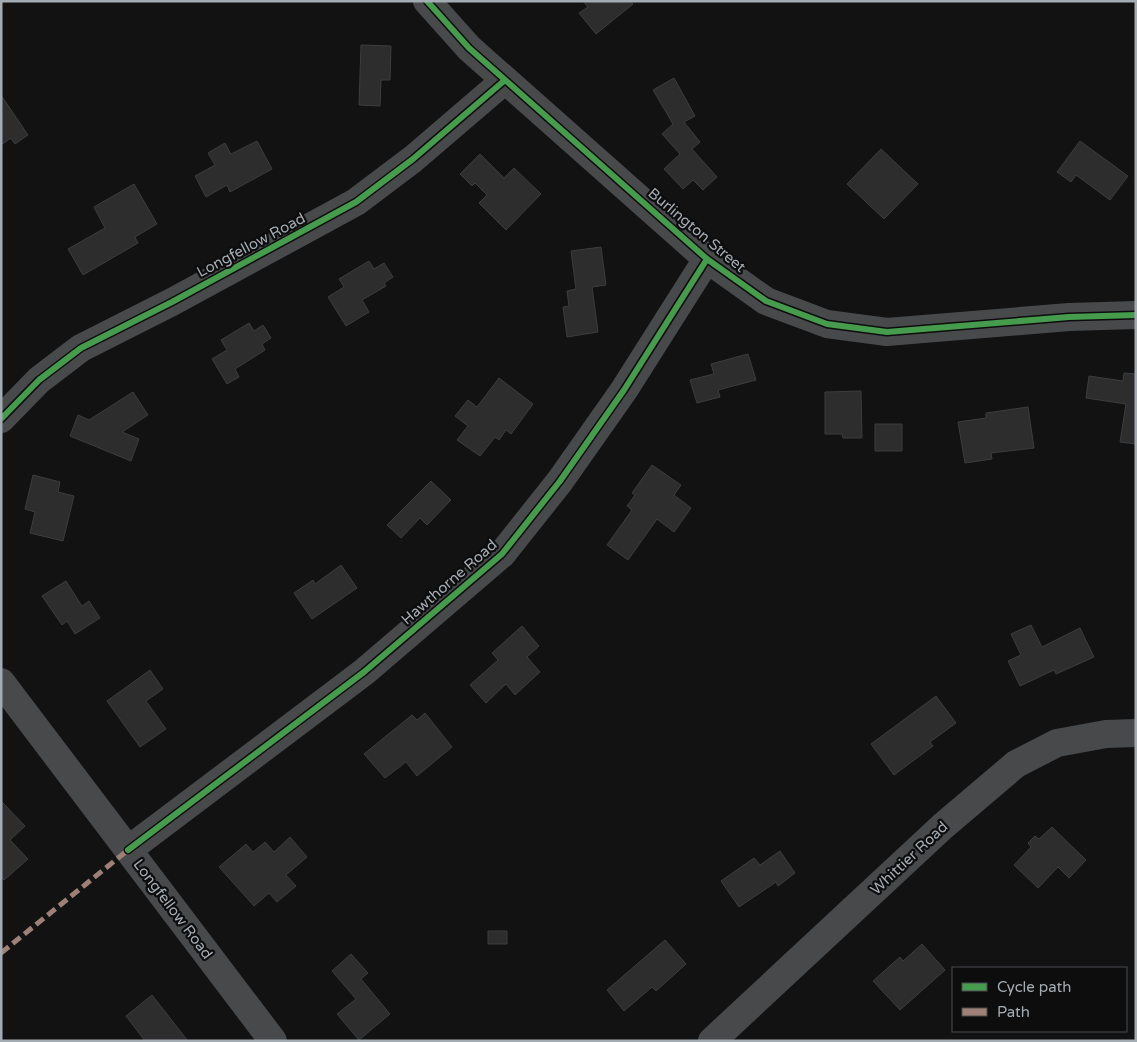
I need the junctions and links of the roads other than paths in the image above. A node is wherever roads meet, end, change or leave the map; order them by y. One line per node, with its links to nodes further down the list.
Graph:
1 (427, 1): 2 (street, Burlington Street)
2 (505, 80): 3 (street, Burlington Street); 5 (street, Longfellow Road)
3 (707, 259): 4 (street, Burlington Street); 8 (street, Hawthorne Road)
4 (1136, 315)
5 (1, 419)
6 (1, 682): 8 (street, Longfellow Road)
7 (1136, 733): 10 (street, Whittier Road)
8 (128, 850): 9 (street, Longfellow Road)
9 (273, 1041)
10 (712, 1041)

